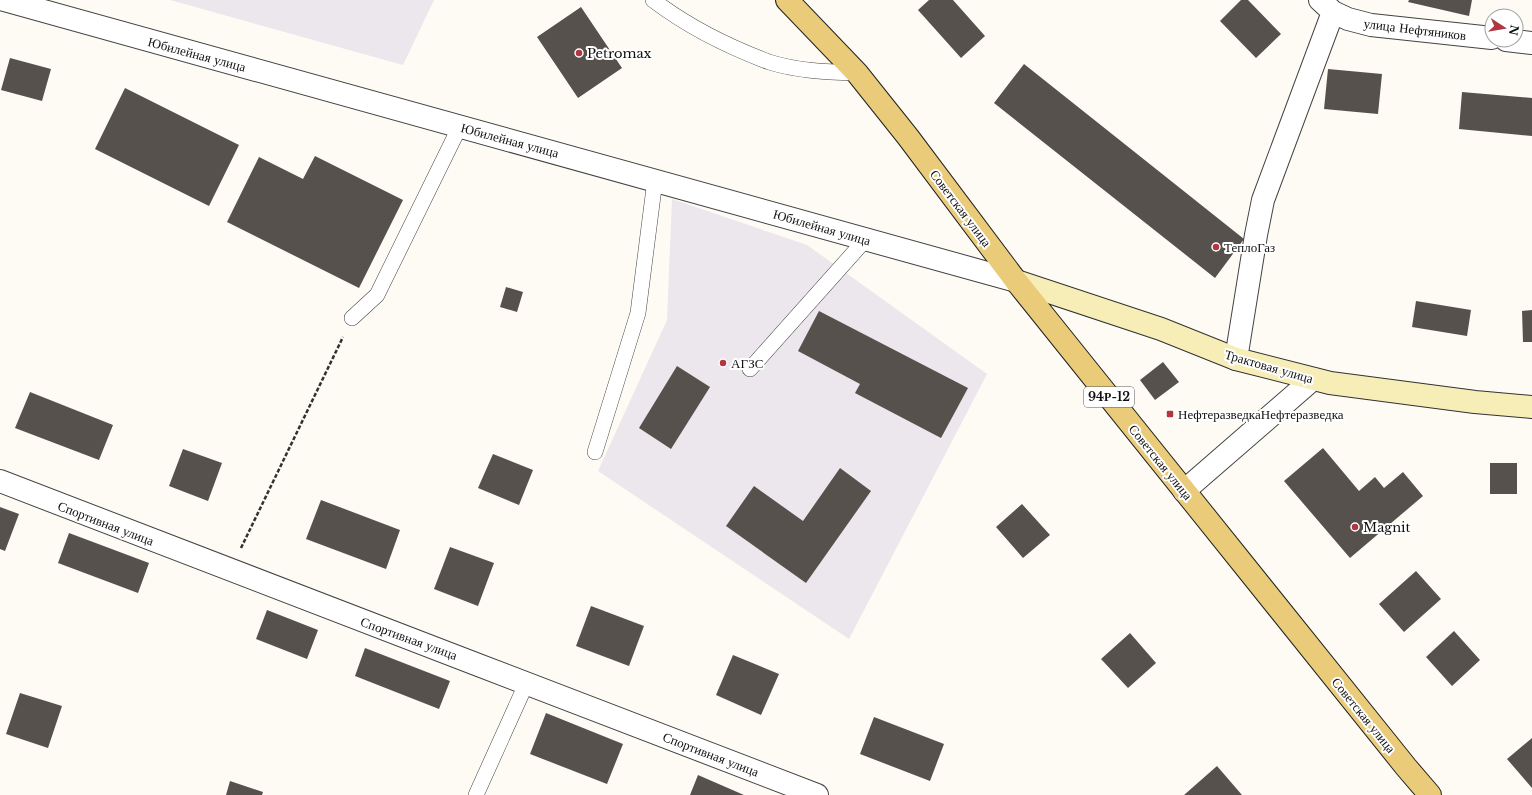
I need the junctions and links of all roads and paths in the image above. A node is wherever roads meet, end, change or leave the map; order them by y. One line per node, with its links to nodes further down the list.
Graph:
1 (4, 0): 7 (street, Юбилейная улица)
2 (653, 0): 6 (lane)
3 (787, 0): 6 (main road, Советская улица / 94Р-12)
4 (1326, 6): 5 (street, улица Нефтяников); 12 (street)
5 (1484, 37)
6 (857, 73): 10 (main road, Советская улица / 94Р-12)
7 (460, 126): 8 (street, Юбилейная улица); 11 (lane)
8 (655, 180): 9 (street, Юбилейная улица); 16 (lane)
9 (866, 239): 10 (street, Юбилейная улица); 13 (lane)
10 (1016, 281): 12 (street, Трактовая улица); 18 (main road, Советская улица / 94Р-12)
11 (352, 318): 19 (path)
12 (1236, 359): 14 (street, Трактовая улица)
13 (750, 368)
14 (1313, 379): 15 (street, Трактовая улица); 18 (street)
15 (1532, 407)
16 (595, 452)
17 (0, 481): 19 (street, Спортивная улица)
18 (1184, 491): 23 (main road, Советская улица / 94Р-12)
19 (230, 571): 20 (street, Спортивная улица)
20 (527, 682): 21 (lane); 22 (street, Спортивная улица)
21 (476, 795)
22 (817, 795)
23 (1430, 795)

